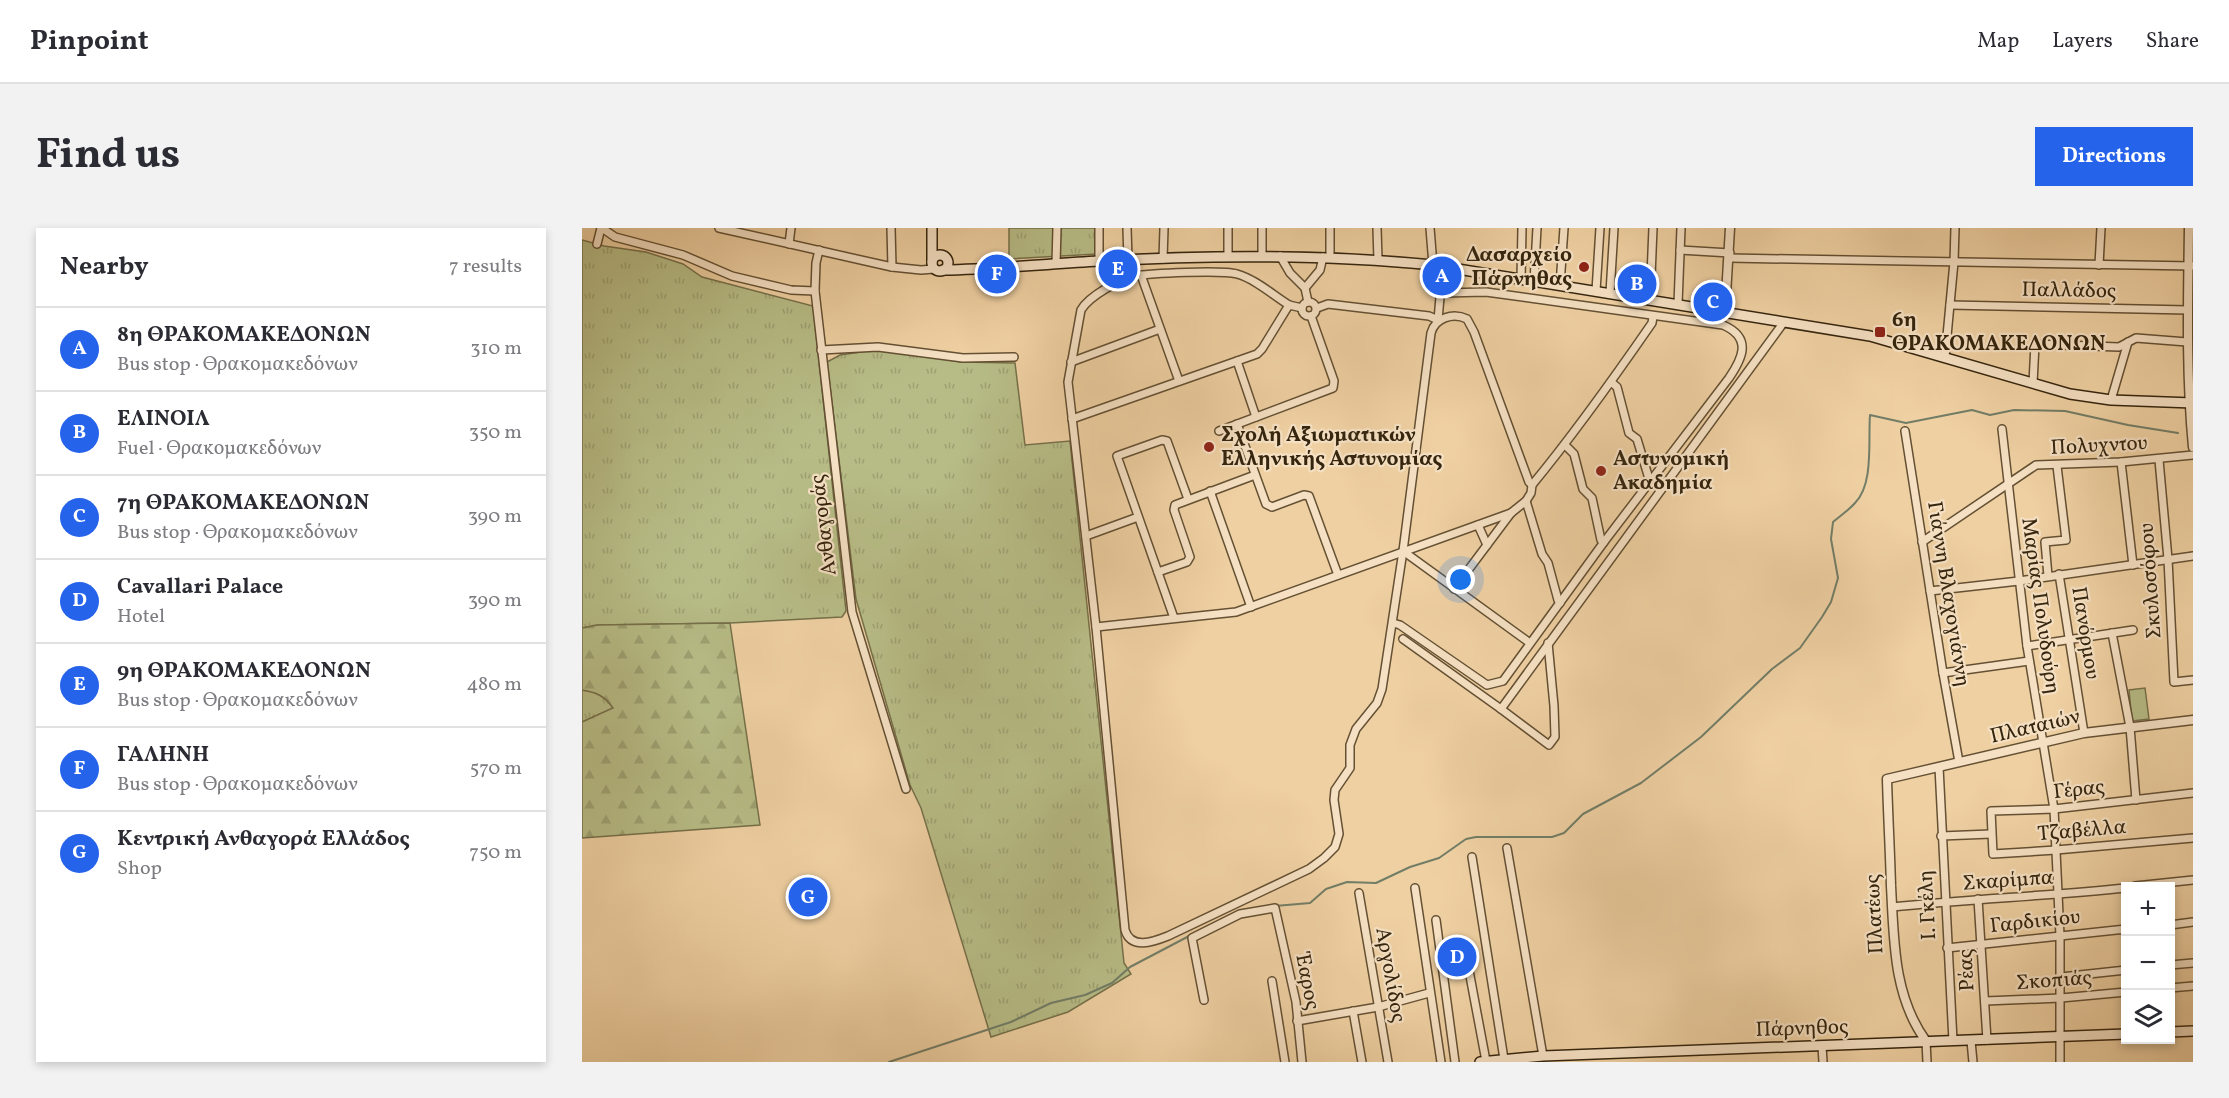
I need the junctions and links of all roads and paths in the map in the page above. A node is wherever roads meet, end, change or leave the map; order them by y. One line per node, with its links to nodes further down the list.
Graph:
1 (601, 228): 26 (street); 53 (street)
2 (719, 228): 27 (street)
3 (791, 228): 27 (street)
4 (891, 228): 45 (street)
5 (1057, 228): 41 (street)
6 (1099, 228): 39 (street)
7 (1127, 228): 37 (street)
8 (1164, 228): 36 (street)
9 (1228, 228): 31 (street)
10 (1262, 228): 32 (street)
11 (1330, 228): 34 (street)
12 (1377, 228): 38 (street)
13 (1430, 228): 42 (street)
14 (1522, 228): 49 (street)
15 (1537, 228): 50 (street)
16 (1563, 228): 51 (street)
17 (1600, 228): 54 (street)
18 (1614, 228): 55 (street)
19 (1653, 228): 56 (street)
20 (1681, 228): 29 (street)
21 (1730, 228): 30 (street)
22 (1955, 228): 40 (street)
23 (2102, 228): 43 (street)
24 (2189, 228): 44 (street)
25 (932, 233): 35 (main road); 46 (main road)
26 (597, 244)
27 (789, 244): 28 (street)
28 (819, 250): 45 (street); 53 (street, Ανθαγοράς)
29 (1680, 250): 30 (street); 58 (street)
30 (1730, 255): 40 (street); 64 (street)
31 (1228, 256): 32 (main road); 36 (main road)
32 (1262, 256): 33 (main road)
33 (1280, 256): 34 (main road); 52 (street)
34 (1327, 257): 38 (main road); 52 (street)
35 (944, 258): 46 (main road); 46 (main road); 47 (main road)
36 (1163, 259): 37 (main road)
37 (1128, 260): 39 (main road)
38 (1378, 260): 42 (main road)
39 (1099, 261): 41 (main road)
40 (1954, 262): 43 (street); 60 (street)
41 (1056, 264): 47 (main road)
42 (1432, 265): 49 (main road)
43 (2099, 265): 44 (street)
44 (2191, 265): 63 (street)
45 (892, 267): 46 (street)
46 (936, 267): 47 (main road)
47 (973, 268)
48 (1141, 275): 59 (street); 69 (street); 76 (street)
49 (1521, 280): 50 (main road)
50 (1534, 282): 51 (main road)
51 (1560, 285): 54 (main road)
52 (1305, 288): 57 (street)
53 (815, 291): 72 (street, Ανθαγοράς)
54 (1596, 291): 55 (main road)
55 (1611, 293): 56 (main road)
56 (1650, 300): 58 (main road)
57 (1308, 302): 61 (street); 62 (street)
58 (1678, 304): 64 (main road)
59 (1289, 305): 61 (street); 75 (street)
60 (1950, 305): 63 (street, Παλλάδος); 74 (street)
61 (1302, 308): 65 (street)
62 (1317, 308): 65 (street); 67 (street)
63 (2188, 310): 71 (street)
64 (1725, 312): 68 (main road)
65 (1311, 316): 82 (street)
66 (1653, 317): 67 (street); 78 (street); 95 (street)
67 (1438, 320): 96 (street); 108 (street)
68 (1784, 322): 74 (main road); 129 (street)
69 (1160, 329): 76 (street); 77 (street)
70 (2128, 342): 71 (street); 79 (street); 80 (street)
71 (2187, 342): 81 (street)
72 (821, 350): 73 (street); 142 (street, Ανθαγοράς)
73 (1014, 357)
74 (1945, 357): 79 (main road)
75 (1237, 361): 77 (street); 82 (street)
76 (1071, 362): 83 (street)
77 (1179, 381): 83 (street)
78 (1611, 382): 88 (street); 95 (street)
79 (2033, 383): 80 (main road)
80 (2111, 400): 81 (main road)
81 (2191, 403): 89 (street)
82 (1256, 417): 84 (street)
83 (1072, 420): 104 (street)
84 (1237, 424): 86 (street); 94 (street)
85 (2002, 429): 97 (street, Μαρίας Πολυδούρη)
86 (1219, 431)
87 (1905, 431): 106 (street, Γιάννη Βλαχογιάννη)
88 (1565, 446): 96 (street); 105 (street)
89 (2193, 447)
90 (2193, 455): 91 (street, Πολυχντου)
91 (2159, 460): 92 (street, Πολυχντου); 110 (street, Σκυλοσόφου)
92 (2121, 462): 93 (street, Πολυχντου); 111 (street)
93 (2057, 466): 97 (street, Πολυχντου); 115 (street)
94 (1256, 475): 98 (street); 114 (street)
95 (1650, 482): 105 (street)
96 (1532, 485): 100 (street)
97 (2008, 485): 106 (street, Πολυχντου); 116 (street, Μαρίας Πολυδούρη)
98 (1210, 491): 99 (street); 120 (street)
99 (1188, 499): 102 (street); 112 (street)
100 (1526, 501): 101 (street); 119 (street)
101 (1511, 513): 103 (street); 107 (street)
102 (1138, 517): 104 (street); 112 (street)
103 (1478, 525): 107 (street); 108 (street)
104 (1086, 536): 123 (street)
105 (1604, 542): 119 (street)
106 (1922, 542): 118 (street, Γιάννη Βλαχογιάννη)
107 (1487, 545): 117 (street)
108 (1403, 551): 114 (street); 117 (street); 122 (street)
109 (2193, 556): 110 (street)
110 (2168, 559): 111 (street); 133 (street, Σκυλοσόφου)
111 (2133, 566): 113 (street)
112 (1158, 572): 121 (street)
113 (2059, 574): 115 (street); 127 (street, Πανόρμου)
114 (1338, 575): 120 (street)
115 (2048, 576): 116 (street)
116 (2019, 581): 118 (street); 130 (street, Μαρίας Πολυδούρη)
117 (1454, 589): 128 (street)
118 (1930, 591): 132 (street, Γιάννη Βλαχογιάννη)
119 (1560, 603): 128 (street)
120 (1251, 607): 121 (street)
121 (1174, 618): 123 (street)
122 (1393, 623): 123 (street); 128 (street)
123 (1096, 627)
124 (2133, 630): 125 (street)
125 (2112, 633): 127 (street); 136 (street)
126 (1403, 639): 134 (street)
127 (2070, 640): 130 (street); 137 (street, Πανόρμου)
128 (1530, 643)
129 (1548, 644): 134 (street); 134 (street)
130 (2027, 646): 131 (street, Μαρίας Πολυδούρη)
131 (2030, 661): 132 (street); 138 (street, Μαρίας Πολυδούρη)
132 (1943, 673): 139 (street, Γιάννη Βλαχογιάννη)
133 (2193, 680)
134 (1501, 709)
135 (2193, 720): 136 (street, Πλαταιών)
136 (2130, 727): 137 (street, Πλαταιών); 144 (street)
137 (2084, 733): 138 (street, Πλαταιών)
138 (2043, 743): 139 (street, Πλαταιών); 145 (street, Μαρίας Πολυδούρη)
139 (1959, 762): 140 (street, Πλαταιών)
140 (1938, 767): 141 (street, Πλαταιών); 147 (street, Ι. Γκέλη)
141 (1887, 779): 160 (street, Πλατέως)
142 (906, 789)
143 (2193, 793): 144 (street, Γέρας)
144 (2136, 800): 145 (street, Γέρας)
145 (2054, 809): 146 (street, Γέρας); 150 (street, Μαρίας Πολυδούρη)
146 (1992, 834): 147 (street); 150 (street, Τζαβέλλα)
147 (1941, 836): 159 (street, Ι. Γκέλη)
148 (2193, 838): 150 (street, Τζαβέλλα)
149 (1507, 848): 193 (street)
150 (2056, 850): 157 (street, Μαρίας Πολυδούρη)
151 (1472, 857): 194 (street)
152 (2193, 880): 153 (street)
153 (2174, 882)
154 (1415, 888): 177 (street)
155 (2121, 889): 157 (street, Σκαρίμπα)
156 (1359, 893): 181 (street, Αργολίδος)
157 (2058, 895): 158 (street, Σκαρίμπα); 165 (street, Μαρίας Πολυδούρη)
158 (1978, 899): 159 (street, Σκαρίμπα); 166 (street, Ρέας)
159 (1944, 902): 160 (street, Σκαρίμπα); 167 (street, Ι. Γκέλη)
160 (1892, 907): 189 (street, Πλατέως)
161 (1436, 920): 201 (street)
162 (2193, 922): 163 (street)
163 (2175, 924)
164 (2121, 930): 165 (street, Γαρδικίου)
165 (2060, 936): 166 (street, Γαρδικίου); 172 (street, Μαρίας Πολυδούρη)
166 (1982, 944): 167 (street, Γαρδικίου); 180 (street, Ρέας)
167 (1947, 948): 190 (street, Ι. Γκέλη)
168 (1467, 960): 195 (street)
169 (2193, 963): 170 (street)
170 (2175, 965)
171 (2121, 970): 172 (street)
172 (2061, 976): 178 (street, Μαρίας Πολυδούρη)
173 (1272, 981): 196 (street)
174 (2193, 986): 175 (street)
175 (2175, 988)
176 (2121, 992): 178 (street, Σκοπιάς)
177 (1429, 993): 181 (street); 200 (street)
178 (2061, 998): 180 (street, Σκοπιάς); 187 (street, Μαρίας Πολυδούρη)
179 (1204, 1000): 183 (street, Έαρος)
180 (1985, 1001): 188 (street, Ρέας)
181 (1378, 1007): 182 (street); 199 (street, Αργολίδος)
182 (1353, 1011): 183 (street); 198 (street)
183 (1297, 1021): 197 (street, Έαρος)
184 (2193, 1031): 185 (main road)
185 (2175, 1032)
186 (2121, 1034): 187 (main road, Πάρνηθος)
187 (2060, 1038): 188 (main road, Πάρνηθος); 205 (street, Μαρίας Πολυδούρη)
188 (1987, 1040): 191 (main road, Πάρνηθος)
189 (1926, 1041): 190 (main road, Πάρνηθος); 192 (main road, Πάρνηθος); 203 (street)
190 (1953, 1041): 191 (main road, Πάρνηθος)
191 (1971, 1041): 204 (street)
192 (1822, 1046): 193 (main road, Πάρνηθος); 202 (street)
193 (1543, 1056): 194 (main road, Πάρνηθος)
194 (1504, 1059): 195 (main road, Πάρνηθος)
195 (1483, 1061)
196 (1285, 1062)
197 (1302, 1062)
198 (1362, 1062)
199 (1388, 1062)
200 (1441, 1062)
201 (1455, 1062)
202 (1823, 1062)
203 (1927, 1062)
204 (1972, 1062)
205 (2061, 1062)

